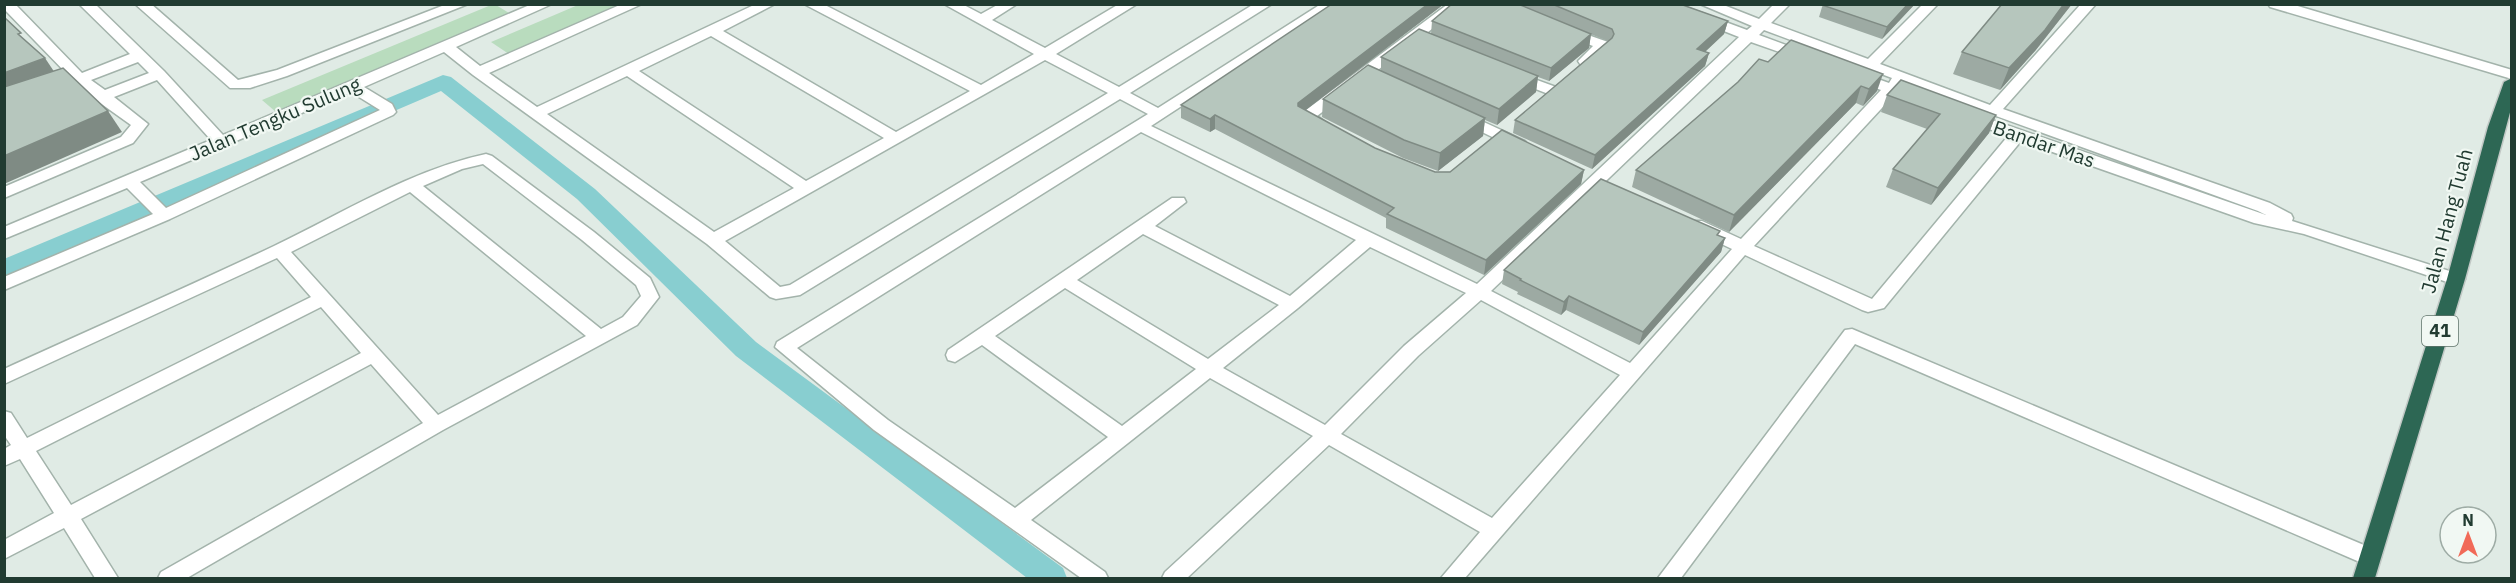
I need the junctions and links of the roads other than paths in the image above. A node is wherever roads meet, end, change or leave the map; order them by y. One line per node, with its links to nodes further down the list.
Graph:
1 (7, 4): 38 (street)
2 (86, 4): 29 (street)
3 (142, 4): 4 (street)
4 (461, 4)
5 (635, 4): 34 (street)
6 (768, 4): 23 (street)
7 (811, 4): 44 (street)
8 (951, 4): 21 (street)
9 (1010, 4): 21 (street)
10 (1130, 4): 28 (street)
11 (1265, 4): 45 (street)
12 (1331, 4): 51 (street)
13 (1458, 4): 25 (street)
14 (1663, 4): 24 (street, Bandar Mas)
15 (1707, 4): 24 (street, Bandar Mas)
16 (1783, 4): 24 (street)
17 (1931, 4): 30 (street)
18 (2090, 4): 49 (street)
19 (2275, 4): 37 (street)
20 (532, 7): 27 (street, Jalan Tengku Sulung)
21 (981, 20): 28 (street)
22 (1559, 28): 31 (street)
23 (713, 31): 33 (street); 57 (street)
24 (1755, 31): 30 (street, Bandar Mas); 40 (street, Bandar Mas); 63 (street)
25 (1416, 36): 26 (street); 35 (street)
26 (1436, 44)
27 (447, 47): 34 (street); 42 (street, Jalan Tengku Sulung)
28 (1044, 54): 44 (street); 45 (street)
29 (139, 56): 36 (street); 38 (street)
30 (1871, 65): 40 (street, Bandar Mas)
31 (1577, 68)
32 (1499, 69): 47 (street)
33 (628, 70): 50 (street); 65 (street)
34 (478, 72): 50 (street)
35 (1365, 73): 39 (street); 54 (street)
36 (159, 74): 46 (street); 58 (street)
37 (2511, 75)
38 (80, 79): 43 (street); 46 (street)
39 (1386, 82)
40 (1897, 82): 49 (street, Bandar Mas); 56 (street, Bandar Mas); 76 (street)
41 (2511, 82): 78 (highway, Jalan Hang Tuah / 41)
42 (352, 86): 58 (street, Jalan Tengku Sulung); 69 (street)
43 (58, 87)
44 (981, 91): 57 (street)
45 (1121, 93): 51 (street); 75 (street)
46 (101, 97): 67 (street)
47 (1534, 105)
48 (1448, 111): 55 (street)
49 (1993, 111): 72 (street, Bandar Mas)
50 (537, 113): 75 (street)
51 (1159, 114): 53 (street)
52 (1516, 120): 55 (street)
53 (1140, 126): 74 (street); 98 (street)
54 (1337, 133)
55 (1499, 134): 59 (street); 60 (street)
56 (2017, 135): 72 (street, Bandar Mas); 76 (street)
57 (895, 138): 65 (street)
58 (220, 141): 62 (street, Jalan Tengku Sulung)
59 (1482, 147)
60 (1538, 153)
61 (1577, 171): 63 (street)
62 (128, 180): 69 (street); 73 (street, Jalan Tengku Sulung)
63 (1597, 180): 66 (street); 81 (street)
64 (411, 185): 77 (street); 85 (street); 85 (street)
65 (805, 189): 75 (street)
66 (1618, 190)
67 (4, 193)
68 (1178, 202): 71 (street)
69 (162, 212): 80 (street)
70 (1680, 218): 76 (street)
71 (1141, 226): 79 (street); 83 (street)
72 (2308, 230): 78 (street, Bandar Mas)
73 (4, 234)
74 (1368, 239): 81 (street); 83 (street)
75 (713, 240)
76 (1743, 247): 89 (street)
77 (280, 250): 82 (street); 90 (street)
78 (2456, 279): 101 (highway, Jalan Hang Tuah / 41)
79 (1064, 280): 84 (street); 88 (street)
80 (4, 284)
81 (1479, 292): 89 (street); 93 (street)
82 (322, 298): 86 (street); 95 (street)
83 (1292, 304): 88 (street)
84 (981, 336): 87 (street); 94 (street)
85 (599, 337): 92 (street)
86 (372, 354): 92 (street); 97 (street)
87 (955, 355)
88 (1210, 369): 93 (street); 94 (street)
89 (1632, 373): 99 (street)
90 (4, 377)
91 (4, 418): 95 (street)
92 (436, 425): 103 (street)
93 (1327, 435): 99 (street); 105 (street)
94 (1123, 437): 98 (street)
95 (24, 448): 96 (street); 97 (street)
96 (4, 458)
97 (67, 518): 100 (street); 102 (street)
98 (1015, 520): 104 (street)
99 (1493, 530): 106 (street)
100 (4, 550)
101 (2370, 557): 107 (street); 108 (highway, Jalan Hang Tuah / 41)
102 (107, 579)
103 (169, 579)
104 (1096, 579)
105 (1173, 579)
106 (1452, 579)
107 (1669, 579)
108 (2364, 579)

